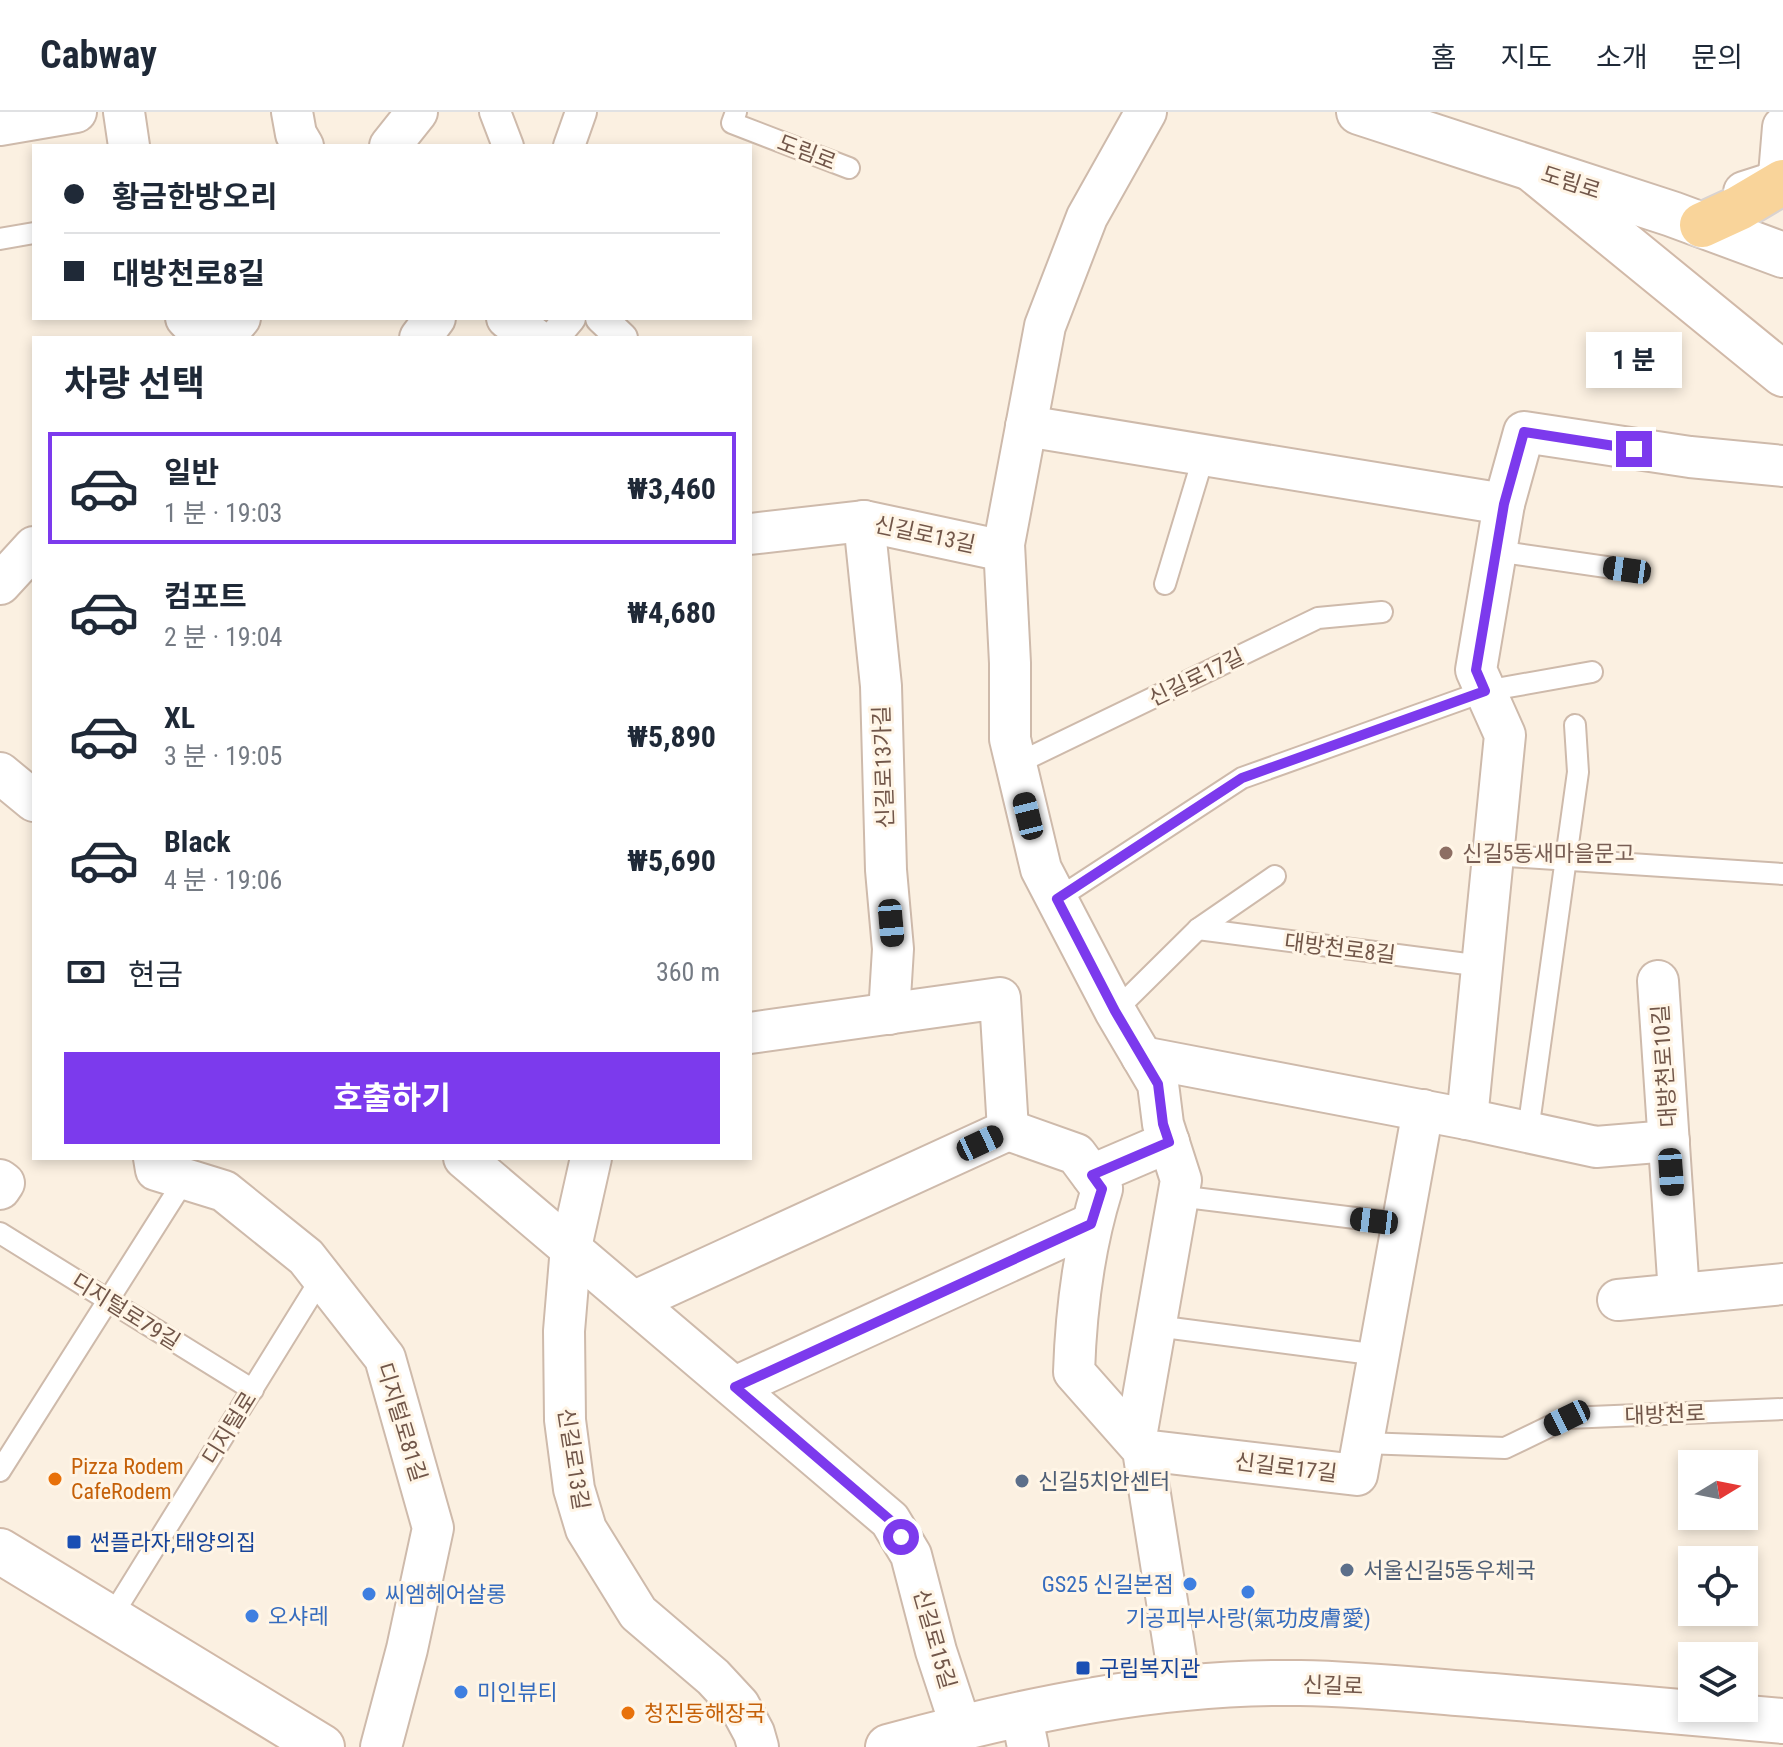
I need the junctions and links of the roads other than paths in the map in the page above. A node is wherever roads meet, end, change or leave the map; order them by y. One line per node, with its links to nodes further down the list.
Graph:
1 (76, 112): 10 (street)
2 (124, 112): 12 (street)
3 (292, 112): 13 (street)
4 (417, 112): 14 (street)
5 (495, 112): 15 (street)
6 (581, 112): 16 (street)
7 (736, 112): 17 (lane, 도림로)
8 (1146, 112): 35 (street)
9 (1359, 112): 18 (main road, 도림로)
10 (0, 125)
11 (1783, 127): 20 (street)
12 (129, 144)
13 (302, 144)
14 (392, 144)
15 (507, 144)
16 (570, 144)
17 (849, 168)
18 (1532, 169): 20 (main road, 도림로); 34 (main road)
19 (1783, 182): 20 (main road)
20 (1687, 220): 23 (main road, 도림로)
21 (32, 233): 22 (lane)
22 (0, 239)
23 (1783, 255)
24 (188, 320): 29 (street)
25 (238, 320): 30 (street)
26 (510, 320): 31 (street)
27 (568, 320): 32 (street)
28 (603, 320): 33 (street)
29 (203, 336)
30 (225, 336)
31 (531, 336)
32 (555, 336)
33 (620, 336)
34 (1783, 374)
35 (1026, 426): 36 (street); 42 (street)
36 (1204, 455): 38 (street); 46 (lane)
37 (1783, 466): 38 (street)
38 (1504, 504): 43 (street)
39 (864, 521): 40 (street, 신길로13길); 42 (street, 신길로13길); 61 (street, 신길로13가길)
40 (752, 534)
41 (32, 549): 45 (street)
42 (1004, 551): 51 (street)
43 (1496, 551): 44 (lane); 49 (street)
44 (1627, 570)
45 (0, 584)
46 (1165, 584)
47 (1382, 612): 51 (lane, 신길로17길)
48 (1592, 672): 49 (lane)
49 (1485, 691): 52 (street); 56 (lane)
50 (1575, 725): 53 (lane)
51 (1016, 764): 56 (street)
52 (1493, 855): 53 (lane); 58 (street)
53 (1564, 861): 54 (lane); 67 (lane)
54 (1783, 874)
55 (1275, 876): 57 (lane)
56 (1057, 899): 60 (street)
57 (1198, 929): 58 (lane, 대방천로8길); 60 (lane)
58 (1482, 966): 65 (street)
59 (1658, 981): 68 (street, 대방천로10길)
60 (1115, 1011): 63 (street)
61 (889, 1014): 62 (street); 66 (street)
62 (752, 1033)
63 (1142, 1057): 64 (street); 69 (street)
64 (1423, 1110): 65 (street); 78 (street, 신길로17길)
65 (1467, 1119): 67 (street)
66 (1008, 1130): 73 (street); 86 (street)
67 (1528, 1131): 68 (street)
68 (1669, 1141): 83 (street, 대방천로10길)
69 (1169, 1142): 73 (street); 76 (street)
70 (466, 1160): 80 (street, 신길로15길)
71 (591, 1160): 80 (street, 신길로13길)
72 (169, 1168): 81 (street, 디지털로81길); 84 (lane)
73 (1092, 1175): 77 (street)
74 (0, 1180): 75 (street)
75 (0, 1189)
76 (1178, 1196): 78 (lane); 87 (street)
77 (1091, 1224): 89 (street); 93 (street)
78 (1403, 1224): 88 (street, 신길로17길)
79 (0, 1233): 84 (lane, 디지털로79길)
80 (571, 1247): 86 (street, 신길로15길); 103 (street, 신길로13길)
81 (322, 1277): 90 (lane, 디지털로); 102 (street, 디지털로81길)
82 (1783, 1284): 83 (street)
83 (1679, 1294): 85 (street)
84 (108, 1300): 90 (lane, 디지털로79길); 94 (lane)
85 (1618, 1300)
86 (635, 1301): 89 (street, 신길로15길)
87 (1156, 1326): 88 (lane); 93 (street)
88 (1379, 1355): 92 (street, 신길로17길)
89 (735, 1387): 99 (street, 신길로15길)
90 (253, 1390): 96 (lane, 디지털로)
91 (1783, 1409): 92 (lane, 대방천로)
92 (1363, 1443): 93 (street, 신길로17길)
93 (1143, 1450): 97 (street)
94 (0, 1471)
95 (0, 1551): 96 (main road)
96 (110, 1619): 101 (main road)
97 (1181, 1690): 98 (main road, 신길로); 100 (main road, 신길로)
98 (1783, 1721)
99 (961, 1727): 100 (main road, 신길로); 104 (main road, 신길로)
100 (1025, 1730)
101 (310, 1742)
102 (381, 1747)
103 (758, 1747)
104 (888, 1747)

